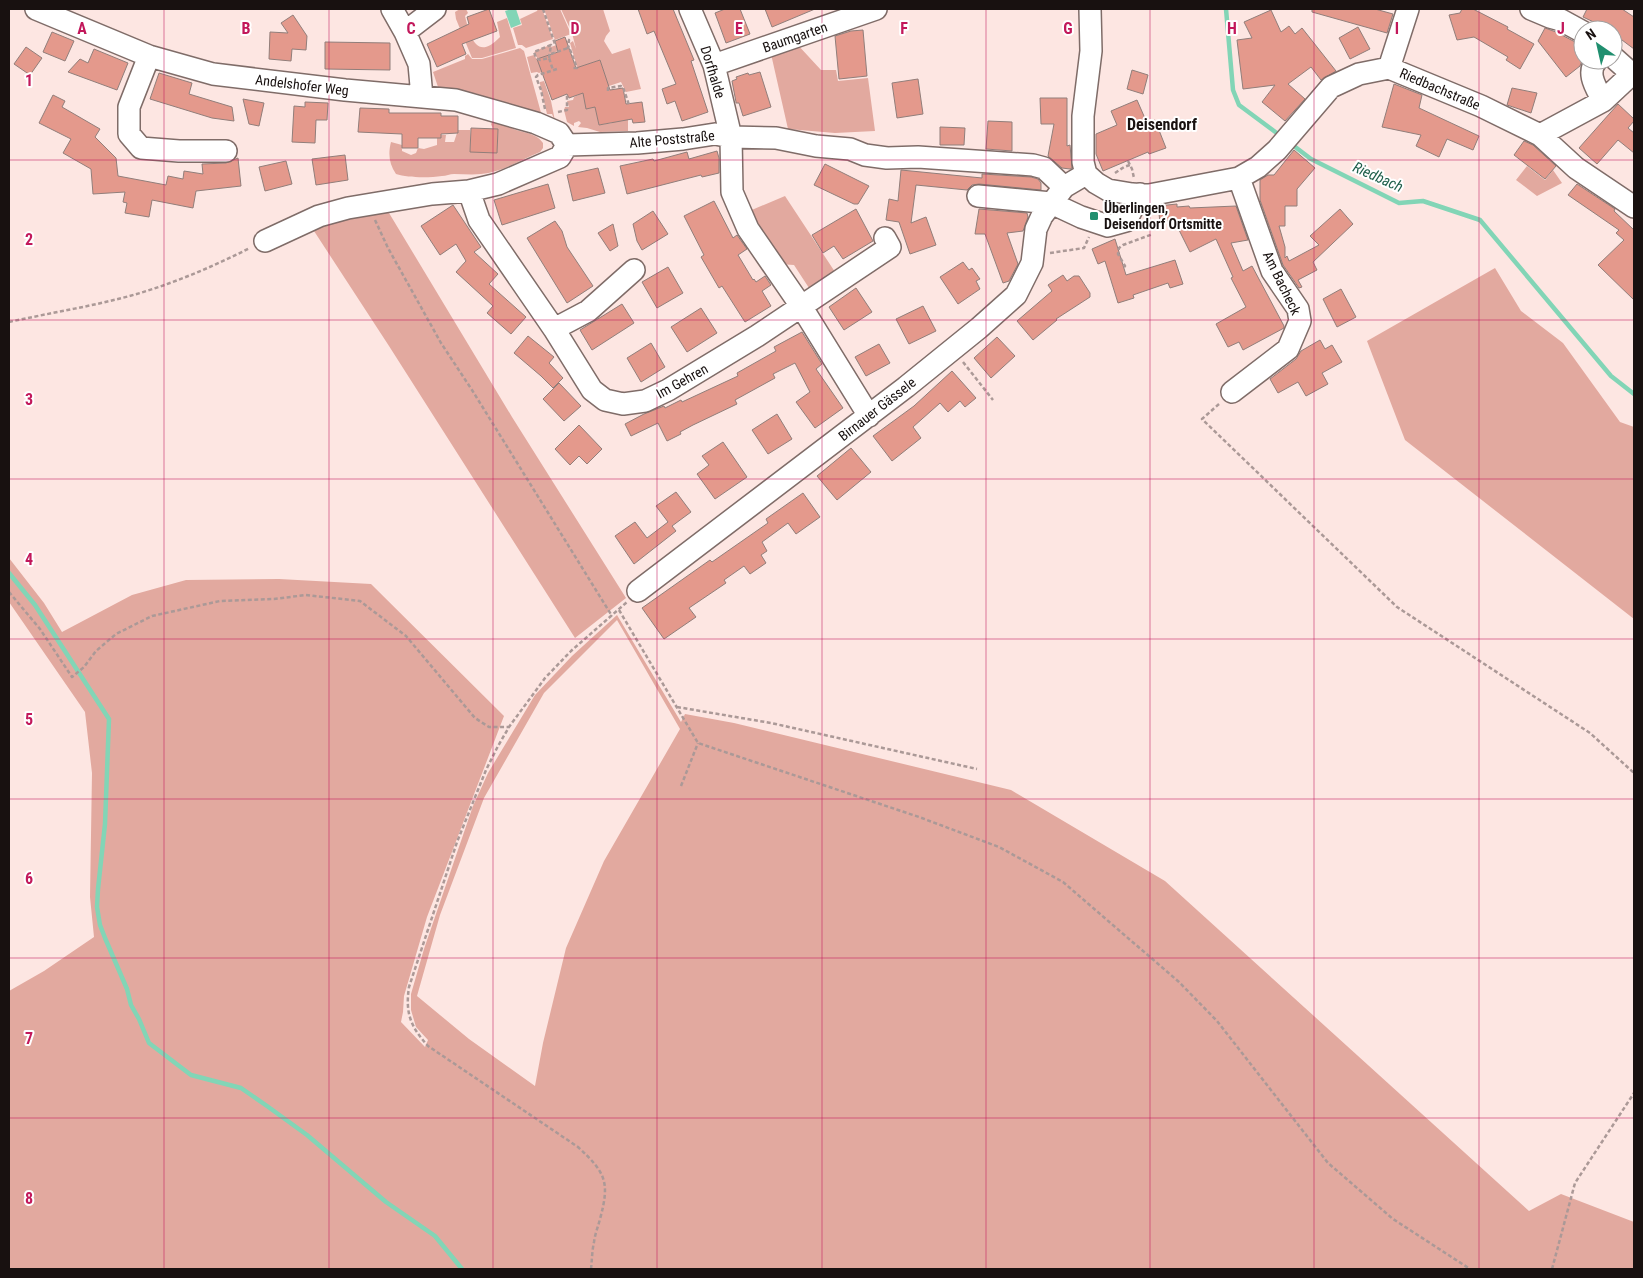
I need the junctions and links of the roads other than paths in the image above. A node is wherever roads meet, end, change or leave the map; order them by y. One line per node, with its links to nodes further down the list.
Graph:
1 (36, 9): 12 (street, Andelshofer Weg)
2 (392, 9): 11 (street)
3 (435, 9): 11 (street)
4 (690, 9): 13 (street, Dorfhalde)
5 (876, 9): 13 (street, Baumgarten)
6 (1090, 9): 24 (street)
7 (1408, 9): 15 (street)
8 (1531, 9): 9 (street)
9 (1563, 14): 10 (street)
10 (1573, 23)
11 (405, 32): 18 (street)
12 (149, 56): 18 (street, Andelshofer Weg); 23 (street)
13 (714, 65): 21 (street, Dorfhalde)
14 (1623, 65): 17 (street)
15 (1389, 68): 20 (street, Riedbachstraße); 25 (street, Riedbachstraße)
16 (1592, 70): 19 (street)
17 (1633, 73): 19 (street)
18 (422, 97): 22 (street, Andelshofer Weg)
19 (1603, 101): 20 (street)
20 (1540, 136): 30 (street, Riedbachstraße)
21 (731, 137): 22 (street, Alte Poststraße); 28 (street, Alte Poststraße); 34 (street)
22 (566, 145): 26 (street)
23 (226, 151)
24 (1086, 174): 27 (street, Riedbachstraße); 28 (street)
25 (1239, 178): 27 (street, Riedbachstraße); 36 (street, Am Bacheck)
26 (469, 191): 32 (street); 35 (street, Im Gehren)
27 (1140, 194): 28 (street)
28 (1058, 195): 29 (street); 37 (street, Birnauer Gässele)
29 (978, 196)
30 (1634, 207)
31 (885, 238): 34 (street, Im Gehren)
32 (265, 241)
33 (634, 270): 35 (street)
34 (800, 306): 35 (street, Im Gehren); 37 (street)
35 (554, 329)
36 (1232, 392)
37 (868, 416): 38 (street, Birnauer Gässele)
38 (638, 591)

